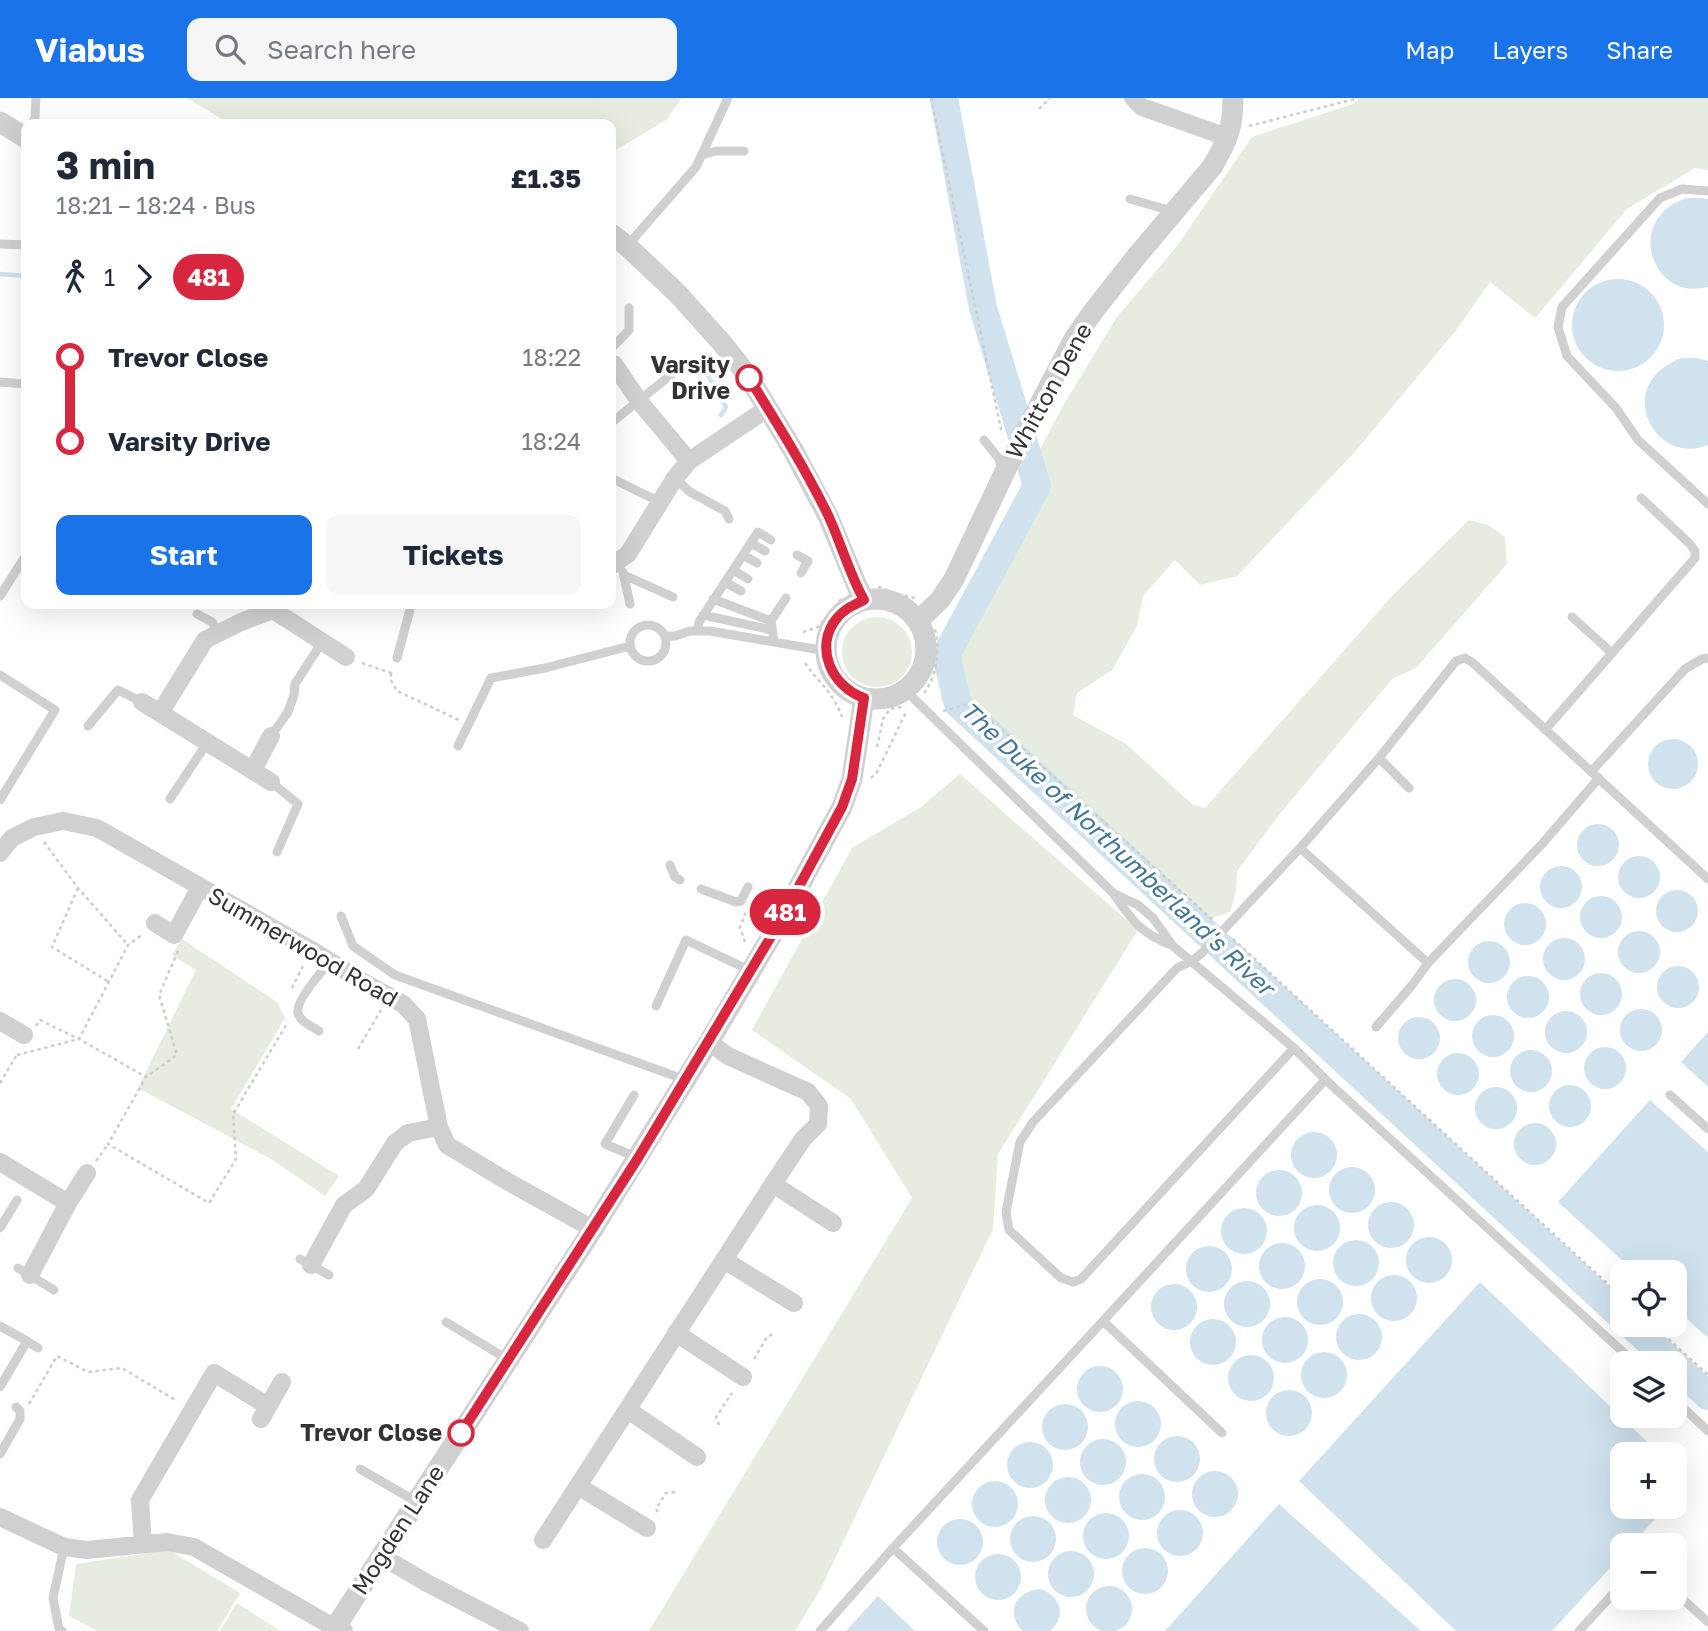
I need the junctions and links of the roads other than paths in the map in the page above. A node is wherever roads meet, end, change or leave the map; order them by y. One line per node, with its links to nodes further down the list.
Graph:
1 (36, 98): 5 (lane)
2 (728, 98): 10 (lane)
3 (1133, 98): 8 (street)
4 (1233, 98): 8 (street, Whitton Dene)
5 (34, 119)
6 (0, 122): 7 (street)
7 (21, 135)
8 (1227, 136): 13 (street, Whitton Dene)
9 (744, 151): 10 (lane)
10 (702, 155): 14 (lane)
11 (1708, 191): 33 (lane)
12 (1130, 199): 13 (lane)
13 (1174, 212): 28 (street, Whitton Dene)
14 (619, 240): 24 (street)
15 (0, 244): 16 (lane)
16 (21, 245)
17 (629, 308): 18 (lane)
18 (616, 351)
19 (687, 362): 23 (lane)
20 (616, 364): 23 (street)
21 (0, 382): 22 (lane)
22 (21, 384)
23 (639, 401): 25 (lane); 27 (street)
24 (768, 408): 27 (street); 48 (street)
25 (616, 419)
26 (984, 440): 28 (lane)
27 (689, 461): 29 (street)
28 (1006, 469): 60 (street, Whitton Dene)
29 (675, 478): 32 (street); 34 (lane)
30 (616, 480): 32 (lane)
31 (1641, 498): 69 (lane)
32 (660, 502): 42 (street)
33 (1708, 505)
34 (729, 519)
35 (771, 540): 36 (lane)
36 (751, 543): 37 (lane); 38 (lane)
37 (765, 551)
38 (743, 555): 41 (lane); 43 (lane)
39 (794, 559): 44 (lane)
40 (21, 563): 49 (lane)
41 (757, 563)
42 (617, 568): 50 (lane); 53 (lane)
43 (733, 570): 45 (lane); 46 (lane)
44 (802, 571)
45 (748, 579)
46 (725, 582): 47 (lane); 52 (lane)
47 (741, 591)
48 (862, 593): 60 (street); 68 (street)
49 (0, 596)
50 (673, 597)
51 (782, 598): 61 (lane)
52 (713, 599): 58 (lane); 61 (lane)
53 (630, 604)
54 (270, 609): 63 (street)
55 (278, 609): 65 (street)
56 (410, 609): 71 (lane)
57 (197, 614): 63 (lane)
58 (703, 615): 61 (lane); 62 (lane)
59 (1572, 617): 69 (lane)
60 (918, 621): 75 (street)
61 (771, 626): 66 (lane)
62 (697, 631): 64 (lane); 66 (lane)
63 (219, 633): 77 (street)
64 (665, 636): 67 (lane); 67 (lane)
65 (322, 642): 70 (street); 80 (lane)
66 (774, 642): 68 (lane)
67 (630, 646): 82 (lane)
68 (826, 651): 74 (street)
69 (1612, 653): 79 (lane)
70 (346, 657)
71 (397, 658)
72 (1708, 658): 85 (lane)
73 (0, 675): 89 (lane)
74 (864, 698): 75 (street); 106 (street, Mogden Lane)
75 (906, 699): 99 (lane)
76 (142, 702): 77 (street); 78 (lane)
77 (160, 713): 81 (street)
78 (88, 726)
79 (1545, 730): 83 (lane); 85 (lane)
80 (271, 736): 84 (street)
81 (207, 743): 84 (street); 88 (lane)
82 (458, 746)
83 (1379, 758): 87 (lane); 90 (lane)
84 (253, 770): 86 (street)
85 (1595, 775): 94 (lane); 105 (lane)
86 (271, 782): 91 (lane)
87 (1409, 788)
88 (170, 799)
89 (0, 800)
90 (1300, 848): 103 (lane); 105 (lane)
91 (277, 852)
92 (0, 853): 96 (street, Summerwood Road)
93 (670, 865): 95 (lane)
94 (1708, 879)
95 (680, 880)
96 (200, 887): 101 (street, Summerwood Road); 104 (street, Summerwood Road)
97 (748, 887): 98 (lane)
98 (701, 889)
99 (1113, 893): 102 (lane); 102 (lane)
100 (341, 916): 114 (lane)
101 (155, 923)
102 (1173, 946): 103 (lane)
103 (1192, 961): 113 (lane); 113 (lane)
104 (330, 962): 110 (lane); 118 (street, Summerwood Road)
105 (1429, 963): 109 (lane)
106 (743, 967): 107 (lane); 112 (street, Mogden Lane)
107 (656, 1006)
108 (0, 1021): 111 (street)
109 (1376, 1027)
110 (319, 1031)
111 (27, 1036)
112 (709, 1042): 114 (street, Mogden Lane); 123 (street)
113 (1294, 1048): 115 (lane)
114 (686, 1080): 120 (street, Mogden Lane)
115 (1325, 1080): 135 (lane); 141 (lane)
116 (1670, 1094): 119 (lane)
117 (634, 1095): 120 (lane)
118 (439, 1127): 128 (street, Summerwood Road); 130 (street)
119 (1708, 1129)
120 (638, 1158): 128 (street, Mogden Lane)
121 (0, 1162): 125 (street)
122 (87, 1173): 125 (street)
123 (773, 1184): 126 (street); 129 (street)
124 (17, 1200): 127 (lane)
125 (68, 1203): 131 (street)
126 (833, 1223)
127 (0, 1228)
128 (593, 1229): 142 (street, Mogden Lane)
129 (724, 1260): 134 (street); 138 (street)
130 (305, 1262): 132 (lane)
131 (24, 1272): 133 (lane)
132 (329, 1275)
133 (54, 1290)
134 (794, 1303)
135 (1103, 1321): 150 (lane); 161 (lane)
136 (446, 1322): 142 (lane)
137 (0, 1326): 139 (lane)
138 (676, 1333): 143 (street); 147 (street)
139 (27, 1341): 140 (lane); 145 (lane)
140 (38, 1348)
141 (1621, 1351)
142 (508, 1360): 155 (street, Mogden Lane)
143 (743, 1377)
144 (282, 1382): 159 (street)
145 (0, 1386)
146 (16, 1407): 151 (lane)
147 (628, 1410): 152 (street); 154 (street)
148 (1687, 1411): 149 (lane)
149 (1708, 1431)
150 (1222, 1433)
151 (0, 1454)
152 (697, 1457)
153 (360, 1469): 155 (lane)
154 (578, 1486): 157 (street); 158 (street)
155 (416, 1502): 162 (street, Mogden Lane)
156 (0, 1517): 160 (street)
157 (646, 1528)
158 (543, 1540)
159 (143, 1544): 160 (street); 166 (street)
160 (64, 1547): 167 (lane)
161 (893, 1548): 169 (lane); 170 (lane)
162 (381, 1556): 166 (street, Mogden Lane); 168 (street)
163 (1610, 1597): 171 (lane)
164 (1687, 1602): 165 (lane)
165 (1708, 1622)
166 (337, 1630)
167 (62, 1631)
168 (520, 1631)
169 (820, 1631)
170 (984, 1631)
171 (1579, 1631)

